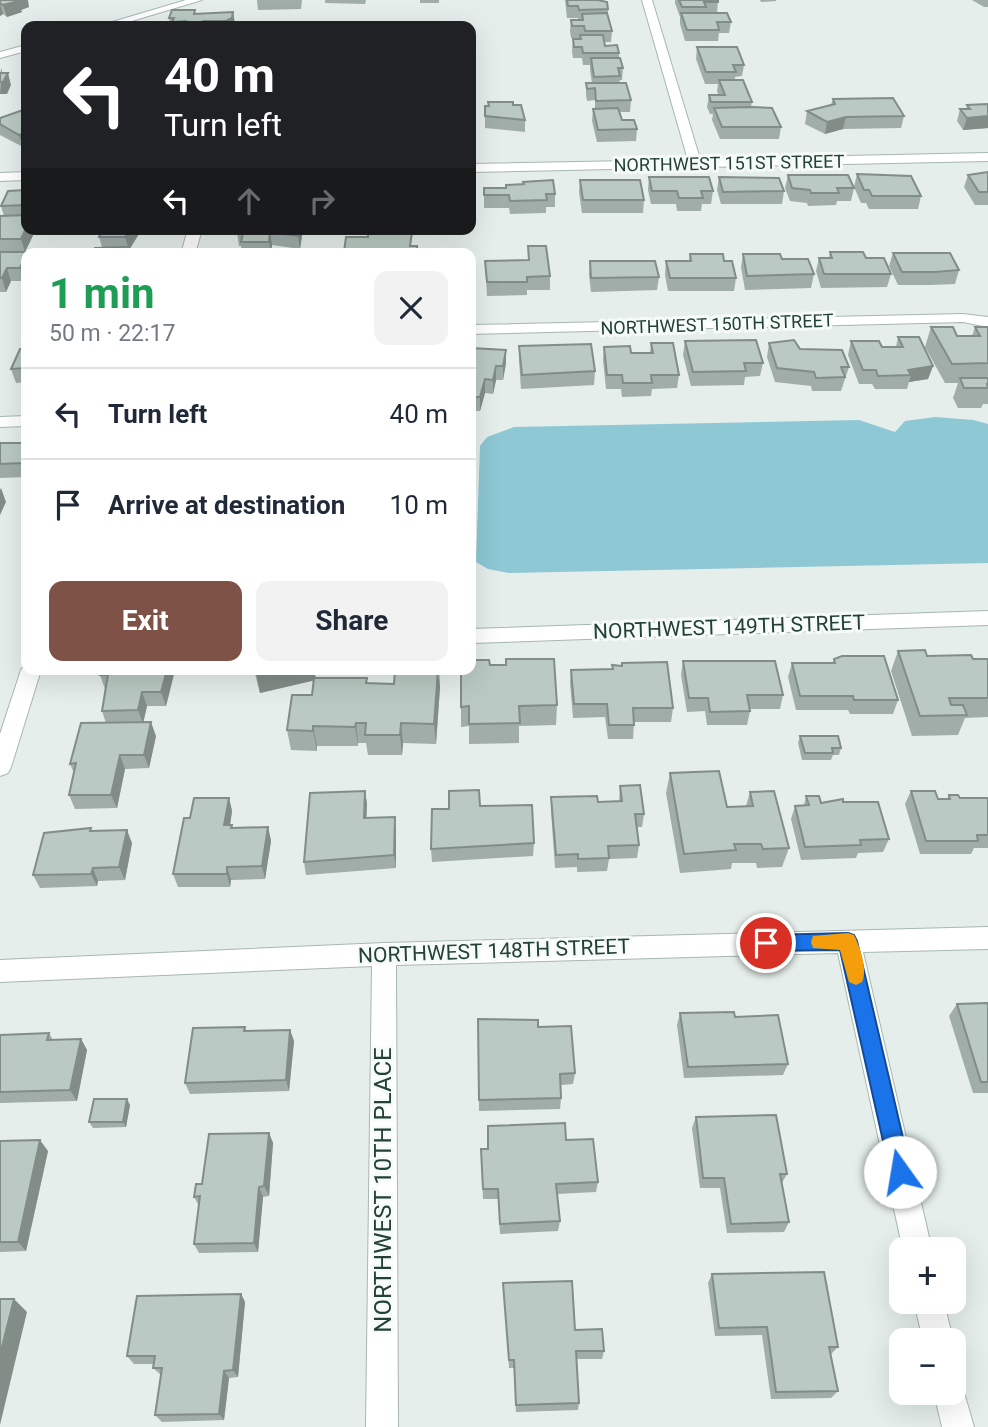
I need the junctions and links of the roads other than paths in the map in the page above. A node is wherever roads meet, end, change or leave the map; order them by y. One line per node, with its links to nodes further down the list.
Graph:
1 (197, 0): 3 (street)
2 (647, 0): 7 (street)
3 (122, 21)
4 (21, 49): 5 (street)
5 (0, 55)
6 (988, 157): 7 (street, NORTHWEST 151ST STREET)
7 (695, 163): 8 (street, NORTHWEST 151ST STREET)
8 (476, 168)
9 (21, 176): 10 (street)
10 (0, 177)
11 (988, 322): 12 (street, NORTHWEST 150TH STREET)
12 (476, 330)
13 (21, 421): 14 (street)
14 (0, 422)
15 (988, 618): 16 (street, NORTHWEST 149TH STREET)
16 (476, 636)
17 (29, 675): 18 (street)
18 (0, 767)
19 (988, 938): 20 (street, NORTHWEST 148TH STREET)
20 (848, 941): 21 (street, NORTHWEST 148TH STREET); 23 (street)
21 (384, 954): 22 (street, NORTHWEST 148TH STREET); 25 (street, NORTHWEST 10TH PLACE)
22 (0, 971)
23 (915, 1237)
24 (953, 1405): 26 (street)
25 (382, 1427)
26 (958, 1427)

